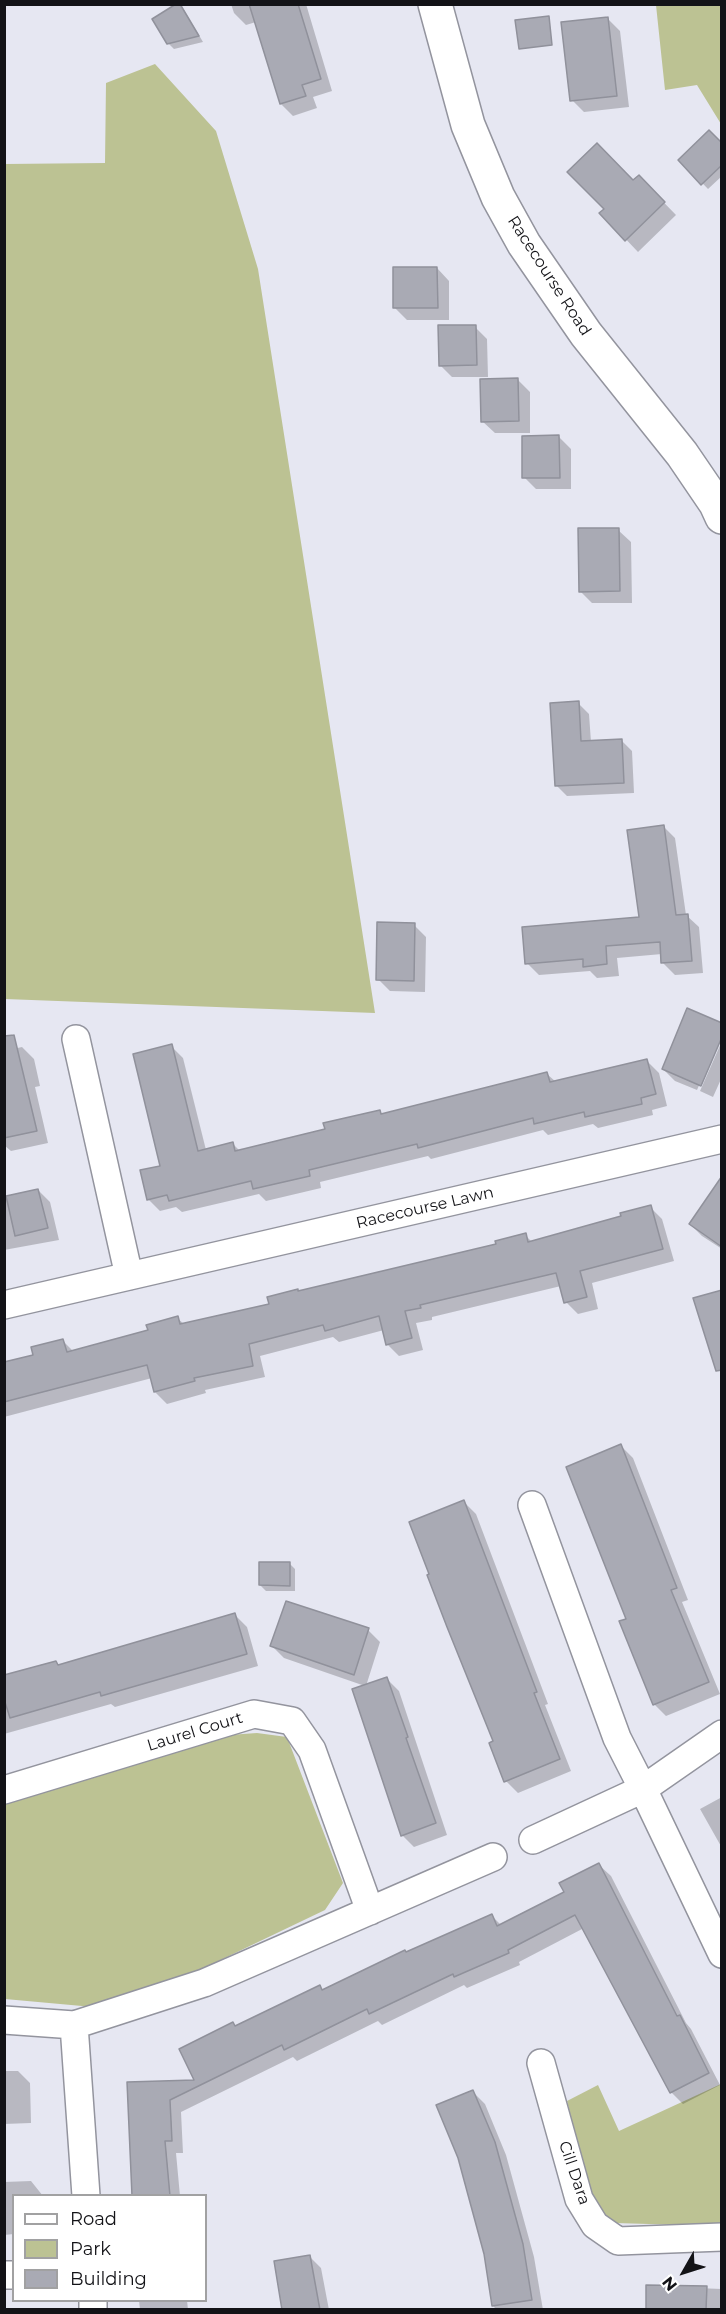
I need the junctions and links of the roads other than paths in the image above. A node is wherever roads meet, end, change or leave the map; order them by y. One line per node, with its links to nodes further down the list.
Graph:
1 (435, 4): 2 (street, Racecourse Road)
2 (722, 517)
3 (76, 1039): 5 (street)
4 (722, 1139): 5 (street, Racecourse Lawn)
5 (129, 1276): 6 (street, Racecourse Lawn)
6 (4, 1305)
7 (532, 1505): 9 (street)
8 (722, 1734): 9 (street)
9 (644, 1788): 11 (street); 14 (street)
10 (4, 1790): 13 (street, Laurel Court)
11 (533, 1840)
12 (493, 1857): 13 (street)
13 (370, 1911): 16 (street)
14 (722, 1954)
15 (4, 2020): 16 (street)
16 (74, 2025): 18 (street)
17 (541, 2062): 19 (street, Cill Dara)
18 (86, 2194)
19 (722, 2237)

